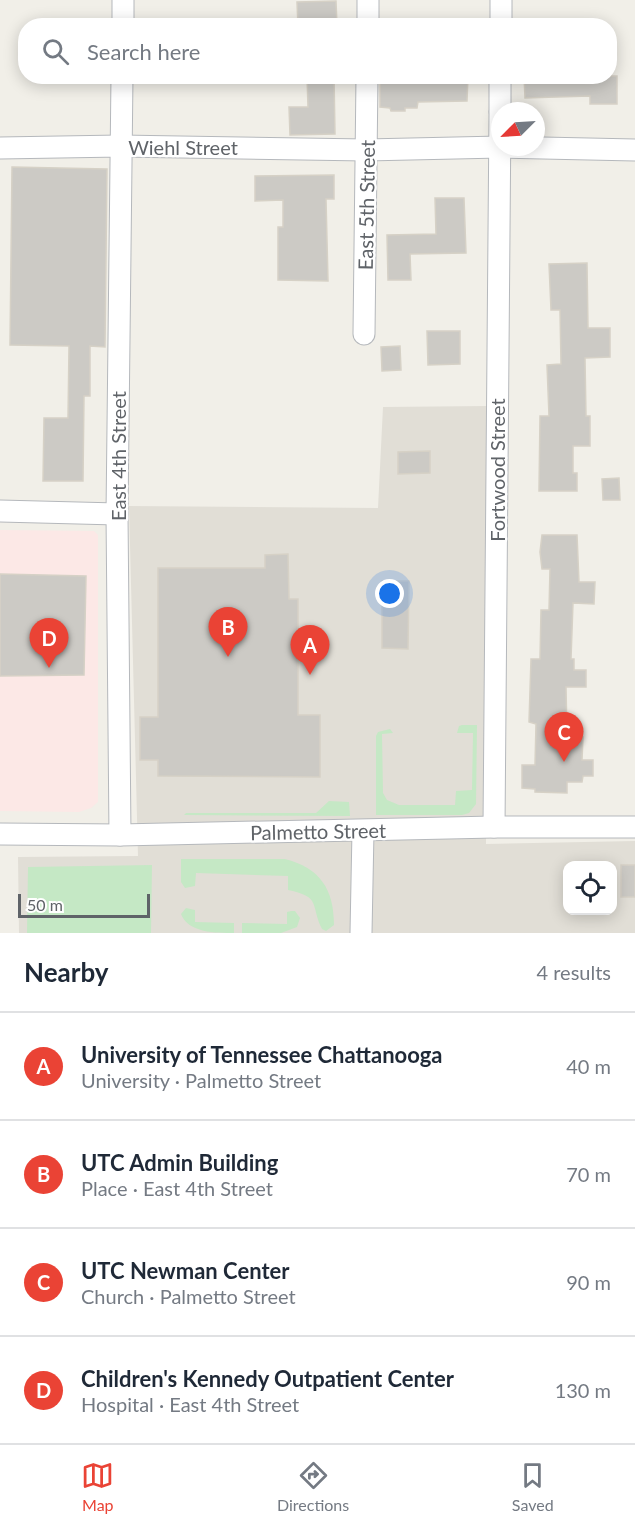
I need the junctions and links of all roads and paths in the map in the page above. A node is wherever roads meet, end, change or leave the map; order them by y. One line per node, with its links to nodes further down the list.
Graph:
1 (123, 0): 4 (street)
2 (368, 0): 5 (street)
3 (501, 0): 6 (street)
4 (123, 18)
5 (368, 18)
6 (501, 18)
7 (122, 84): 11 (street, East 4th Street)
8 (367, 84): 15 (street, East 5th Street)
9 (500, 84): 10 (street, Fortwood Street)
10 (500, 102)
11 (120, 146): 13 (street, Wiehl Street); 15 (street, Wiehl Street); 20 (street, East 4th Street)
12 (491, 147): 15 (street, Wiehl Street)
13 (0, 148)
14 (545, 148): 16 (street, Wiehl Street)
15 (366, 150): 18 (street, East 5th Street)
16 (635, 150)
17 (500, 156): 21 (street, Fortwood Street)
18 (364, 334)
19 (0, 511): 20 (street)
20 (117, 514): 25 (street, East 4th Street)
21 (494, 827): 22 (street, Palmetto Street); 23 (street, Palmetto Street)
22 (635, 827)
23 (363, 831): 25 (street, Palmetto Street); 26 (street)
24 (0, 834): 25 (street, Palmetto Street)
25 (120, 835)
26 (361, 933)

